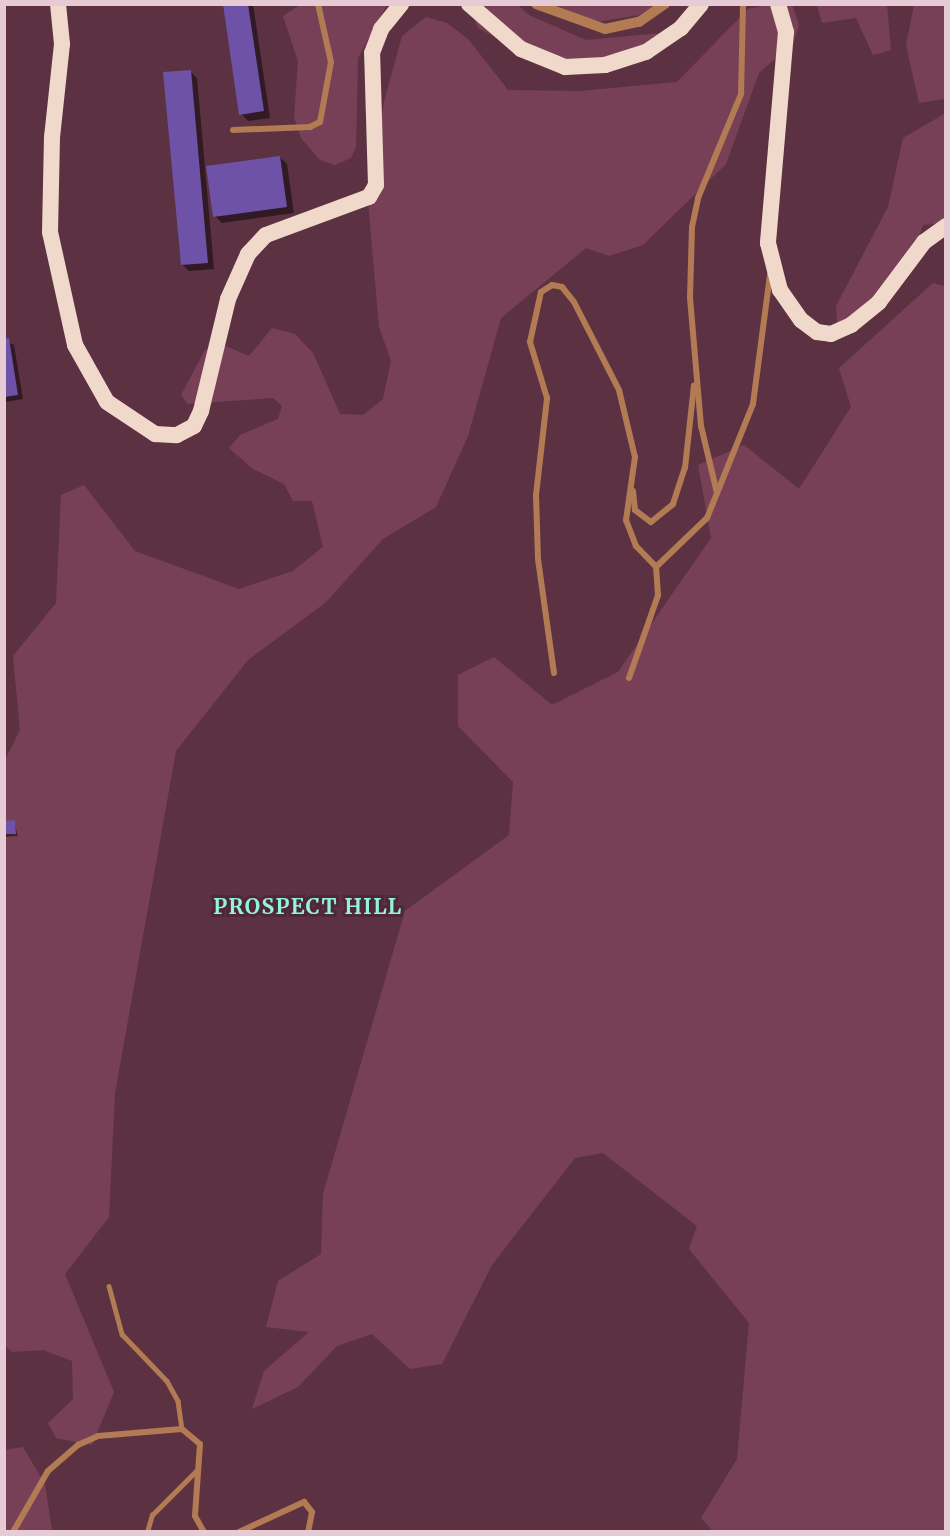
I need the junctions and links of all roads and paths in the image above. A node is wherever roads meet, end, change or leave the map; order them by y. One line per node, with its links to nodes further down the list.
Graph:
1 (58, 4): 3 (highway)
2 (318, 4): 10 (street)
3 (401, 4)
4 (469, 4): 7 (highway)
5 (536, 4): 6 (street)
6 (665, 4)
7 (701, 4)
8 (743, 4): 13 (street)
9 (784, 8): 12 (highway)
10 (233, 130)
11 (945, 226): 12 (highway)
12 (772, 259): 15 (street)
13 (695, 366): 14 (street); 15 (street)
14 (632, 478): 16 (street); 17 (street)
15 (717, 493): 16 (street)
16 (656, 567): 18 (street)
17 (554, 674)
18 (629, 678)
19 (109, 1286): 20 (lane)
20 (182, 1429): 21 (street); 22 (street)
21 (202, 1465): 23 (lane); 24 (street)
22 (13, 1532)
23 (147, 1532)
24 (204, 1532)
25 (239, 1532): 26 (street)
26 (308, 1532)

